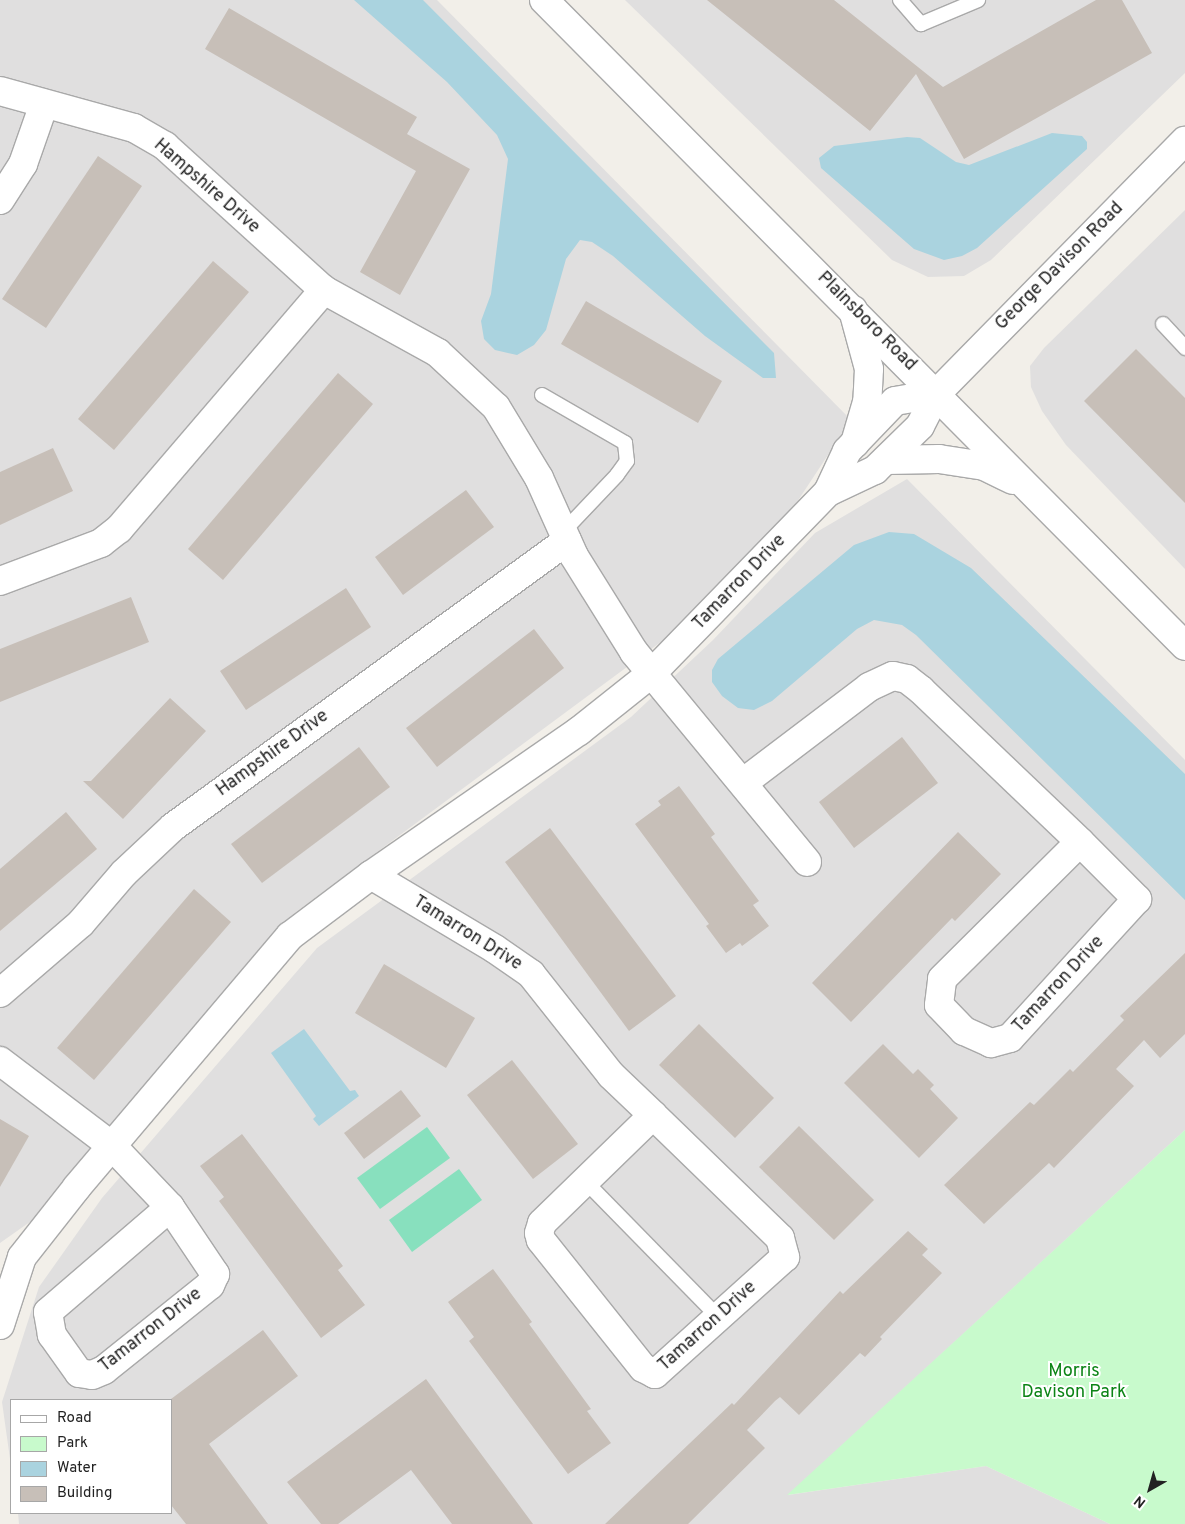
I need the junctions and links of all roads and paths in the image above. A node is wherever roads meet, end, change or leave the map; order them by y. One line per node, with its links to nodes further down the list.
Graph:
1 (544, 0): 9 (street, Plainsboro Road)
2 (900, 0): 3 (lane)
3 (978, 0)
4 (0, 91): 5 (street, Hampshire Drive)
5 (44, 104): 7 (street); 8 (street, Hampshire Drive)
6 (1185, 141): 12 (street, George Davison Road)
7 (0, 200)
8 (324, 290): 18 (street, Hampshire Drive); 19 (street)
9 (852, 308): 12 (street, Plainsboro Road); 14 (street)
10 (1163, 324): 11 (lane)
11 (1185, 348)
12 (936, 394): 14 (street, Tamarron Drive); 15 (street, Tamarron Drive); 16 (street, Plainsboro Road)
13 (542, 395): 18 (lane)
14 (854, 443): 17 (street, Tamarron Drive)
15 (886, 460): 16 (street); 17 (street, Tamarron Drive)
16 (1026, 486): 20 (street, Plainsboro Road)
17 (828, 492): 21 (street, Tamarron Drive)
18 (565, 536): 21 (street, Hampshire Drive); 26 (street, Hampshire Drive)
19 (0, 581)
20 (1185, 646)
21 (652, 673): 22 (street); 25 (street, Tamarron Drive)
22 (744, 782): 23 (street, Tamarron Drive); 24 (street)
23 (1080, 842): 23 (street, Tamarron Drive)
24 (807, 862)
25 (371, 875): 28 (street, Tamarron Drive); 29 (street, Tamarron Drive)
26 (0, 993)
27 (0, 1061): 29 (street, Tamarron Drive)
28 (653, 1115): 30 (street, Tamarron Drive); 32 (street, Tamarron Drive)
29 (112, 1146): 31 (street, Tamarron Drive); 33 (street, Tamarron Drive)
30 (585, 1181): 32 (lane); 32 (street, Tamarron Drive)
31 (170, 1207): 31 (street, Tamarron Drive)
32 (719, 1318)
33 (0, 1325)

